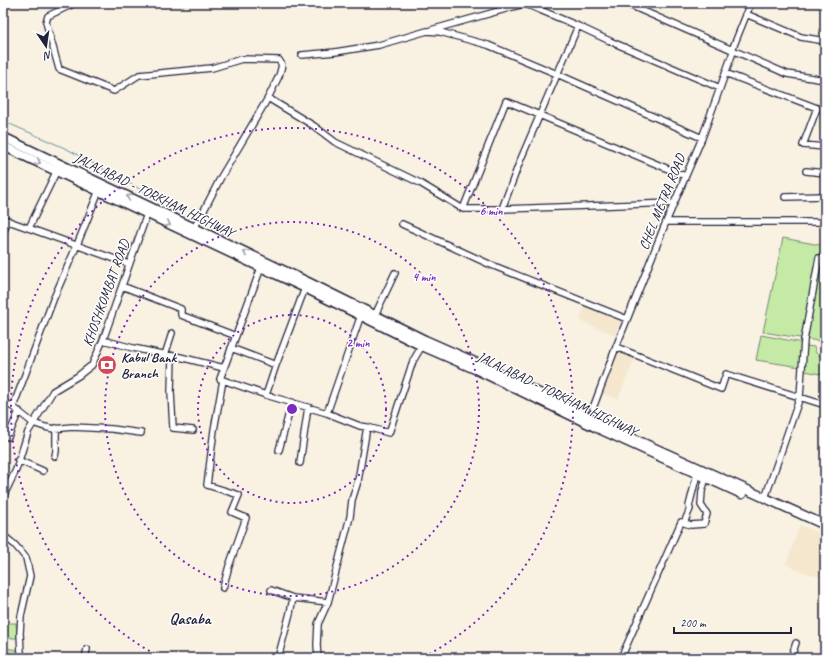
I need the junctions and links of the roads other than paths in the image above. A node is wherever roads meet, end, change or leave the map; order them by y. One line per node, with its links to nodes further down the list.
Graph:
1 (75, 3): 16 (street)
2 (625, 3): 10 (street)
3 (740, 3): 5 (street)
4 (527, 4): 7 (street); 8 (street)
5 (750, 5): 6 (street, CHEL METRA ROAD)
6 (746, 14): 9 (street); 10 (street, CHEL METRA ROAD)
7 (578, 26): 13 (street); 15 (street)
8 (427, 31): 11 (street); 13 (street)
9 (825, 41)
10 (732, 50): 12 (street, CHEL METRA ROAD); 14 (street)
11 (302, 55)
12 (725, 73): 15 (street, CHEL METRA ROAD); 21 (street)
13 (557, 74): 17 (street); 19 (street)
14 (825, 80)
15 (720, 88): 19 (street, CHEL METRA ROAD)
16 (268, 98): 30 (street); 38 (street)
17 (539, 115): 25 (street); 30 (street); 31 (street)
18 (3, 137): 22 (highway, JALALABAD - TORKHAM HIGHWAY)
19 (702, 138): 25 (street, CHEL METRA ROAD)
20 (3, 146): 22 (highway, JALALABAD - TORKHAM HIGHWAY, one-way to 22)
21 (825, 147)
22 (58, 168): 26 (highway, JALALABAD - TORKHAM HIGHWAY); 37 (street)
23 (806, 171): 24 (street)
24 (825, 173)
25 (685, 176): 29 (street, CHEL METRA ROAD)
26 (100, 188): 32 (highway, JALALABAD - TORKHAM HIGHWAY); 40 (street)
27 (825, 196): 28 (street)
28 (785, 197)
29 (674, 204): 31 (street); 34 (street, CHEL METRA ROAD)
30 (463, 209): 31 (street)
31 (502, 209)
32 (148, 210): 38 (highway, JALALABAD - TORKHAM HIGHWAY); 42 (street, KHOSHKOMBAT ROAD); 43 (highway, JALALABAD - TORKHAM HIGHWAY, one-way to 43)
33 (5, 219): 37 (street); 39 (street)
34 (666, 222): 35 (street); 51 (street, CHEL METRA ROAD)
35 (825, 222)
36 (402, 224): 51 (street)
37 (29, 228): 40 (street)
38 (194, 228): 43 (highway, JALALABAD - TORKHAM HIGHWAY, one-way to 38)
39 (3, 232)
40 (77, 245): 42 (street); 68 (street)
41 (819, 258): 64 (street)
42 (129, 264): 47 (street, KHOSHKOMBAT ROAD)
43 (262, 265): 45 (highway, JALALABAD - TORKHAM HIGHWAY); 46 (highway, JALALABAD - TORKHAM HIGHWAY); 53 (street)
44 (395, 273): 50 (street)
45 (280, 276): 46 (highway, JALALABAD - TORKHAM HIGHWAY); 48 (highway, JALALABAD - TORKHAM HIGHWAY)
46 (294, 276): 48 (highway, JALALABAD - TORKHAM HIGHWAY)
47 (122, 286): 53 (street); 54 (street, KHOSHKOMBAT ROAD)
48 (308, 286): 49 (highway, JALALABAD - TORKHAM HIGHWAY); 60 (street)
49 (363, 313): 50 (highway, JALALABAD - TORKHAM HIGHWAY); 55 (highway, JALALABAD - TORKHAM HIGHWAY); 72 (street)
50 (375, 315): 55 (highway, JALALABAD - TORKHAM HIGHWAY)
51 (628, 319): 56 (street, CHEL METRA ROAD)
52 (172, 333): 58 (street)
53 (236, 336): 57 (street)
54 (103, 340): 58 (street); 75 (street, KHOSHKOMBAT ROAD)
55 (424, 343): 73 (highway, JALALABAD - TORKHAM HIGHWAY); 76 (street); 86 (highway, JALALABAD - TORKHAM HIGHWAY)
56 (616, 347): 64 (street); 70 (street, CHEL METRA ROAD)
57 (231, 348): 60 (street); 61 (street)
58 (165, 355): 59 (street)
59 (172, 356): 61 (street); 78 (street)
60 (276, 365): 63 (street)
61 (224, 368): 62 (street)
62 (223, 380): 63 (street); 95 (street)
63 (266, 395): 66 (street)
64 (800, 397): 67 (street); 89 (street)
65 (3, 402): 68 (street)
66 (292, 402): 69 (street); 81 (street)
67 (825, 405)
68 (13, 407): 71 (street)
69 (308, 407): 72 (street); 84 (street)
70 (593, 408): 73 (street); 74 (street)
71 (18, 411): 75 (street); 80 (street)
72 (328, 413): 76 (street)
73 (581, 413): 74 (highway, JALALABAD - TORKHAM HIGHWAY)
74 (598, 422): 87 (highway, JALALABAD - TORKHAM HIGHWAY)
75 (33, 423): 77 (street); 83 (street, KHOSHKOMBAT ROAD)
76 (367, 427): 98 (street)
77 (56, 428): 79 (street); 82 (street)
78 (193, 430)
79 (141, 433)
80 (8, 437)
81 (280, 450)
82 (55, 456)
83 (18, 460): 85 (street); 90 (street, KHOSHKOMBAT ROAD)
84 (300, 462)
85 (43, 471)
86 (697, 474): 87 (highway, JALALABAD - TORKHAM HIGHWAY); 91 (street)
87 (706, 475): 88 (highway, JALALABAD - TORKHAM HIGHWAY); 91 (street)
88 (735, 488): 89 (highway, JALALABAD - TORKHAM HIGHWAY); 93 (highway, JALALABAD - TORKHAM HIGHWAY)
89 (765, 498): 92 (highway, JALALABAD - TORKHAM HIGHWAY)
90 (3, 501)
91 (684, 523): 105 (street)
92 (825, 525)
93 (825, 531)
94 (3, 535): 101 (street)
95 (223, 588)
96 (271, 590): 97 (street)
97 (293, 598): 98 (street); 103 (street)
98 (328, 602): 104 (street)
99 (796, 643): 106 (street)
100 (87, 649): 102 (street)
101 (21, 658)
102 (85, 658)
103 (278, 658)
104 (318, 658)
105 (621, 658)
106 (791, 658)

